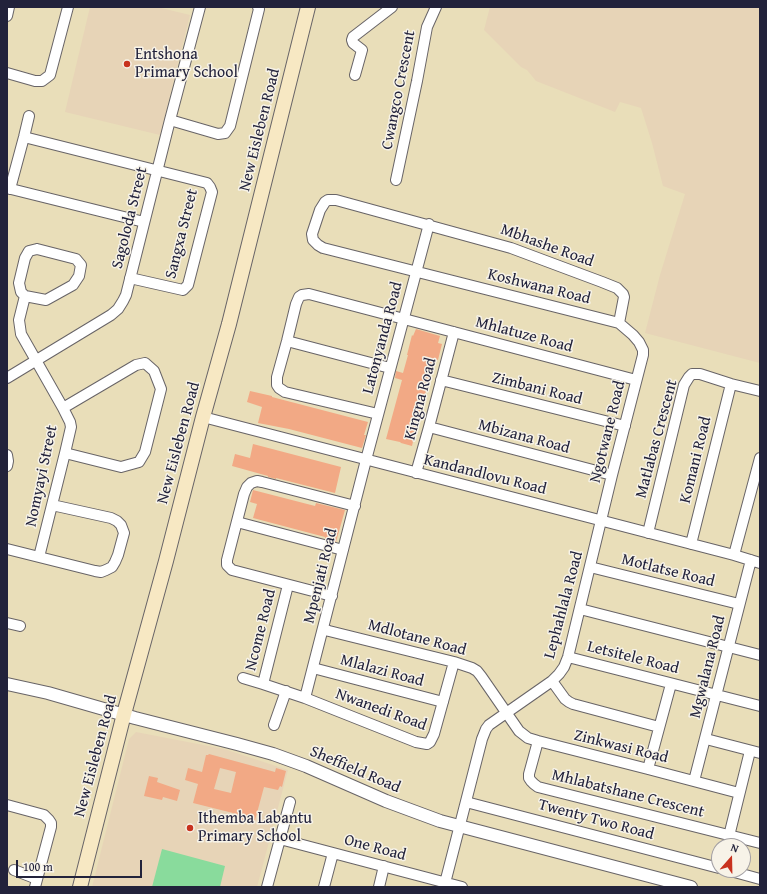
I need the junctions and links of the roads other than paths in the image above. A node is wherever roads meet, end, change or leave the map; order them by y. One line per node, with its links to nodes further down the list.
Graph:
1 (9, 7): 8 (street)
2 (68, 7): 9 (street)
3 (200, 7): 12 (street, Sagoloda Street)
4 (258, 7): 12 (street)
5 (308, 7): 36 (main road, New Eisleben Road)
6 (392, 7): 10 (street)
7 (436, 7): 15 (street, Cwangco Crescent)
8 (7, 16)
9 (7, 73)
10 (356, 76)
11 (29, 116): 13 (street)
12 (170, 120): 14 (street, Sagoloda Street)
13 (24, 137): 14 (street); 16 (street)
14 (158, 170): 17 (street, Sagoloda Street); 20 (street, Sangxa Street)
15 (396, 180)
16 (8, 188): 17 (street)
17 (144, 222): 20 (street, Sagoloda Street)
18 (429, 224): 19 (street, Latonyanda Road); 19 (street, Koshwana Road); 23 (street, Mbhashe Road)
19 (416, 271): 22 (street, Latonyanda Road); 23 (street, Koshwana Road)
20 (130, 278): 27 (street, Sagoloda Street)
21 (25, 296): 21 (street); 27 (street, Nomyayi Street)
22 (403, 319): 24 (street, Mhlatuze Road); 25 (street, Mhlatuze Road); 28 (street, Latonyanda Road)
23 (619, 323): 26 (street, Koshwana Road)
24 (454, 332): 30 (street, Kingna Road); 31 (street, Mhlatuze Road)
25 (287, 341): 28 (street); 35 (street)
26 (643, 350): 31 (street, Ngotwane Road)
27 (36, 361): 29 (street, Sagoloda Street); 34 (street, Nomyayi Street)
28 (390, 368): 35 (street, Latonyanda Road)
29 (7, 378)
30 (441, 380): 37 (street, Zimbani Road); 38 (street, Kingna Road)
31 (636, 380): 37 (street, Ngotwane Road)
32 (731, 384): 33 (street, Matlabas Crescent); 50 (street, Matlabas Crescent); 51 (street, Komani Road)
33 (760, 390)
34 (63, 408): 39 (street, Nomyayi Street); 39 (street)
35 (378, 414): 42 (street, Latonyanda Road)
36 (203, 417): 42 (street, Kandandlovu Road); 81 (main road, New Eisleben Road)
37 (625, 426): 45 (street, Ngotwane Road)
38 (429, 427): 44 (street, Kingna Road); 45 (street, Mbizana Road)
39 (65, 453): 46 (street, Nomyayi Street)
40 (7, 455): 43 (street)
41 (760, 458): 54 (street)
42 (366, 460): 44 (street, Kandandlovu Road); 47 (street, Mpenjati Road)
43 (7, 466)
44 (416, 473): 48 (street, Kandandlovu Road)
45 (612, 475): 48 (street, Ngotwane Road)
46 (52, 505): 55 (street, Nomyayi Street); 55 (street)
47 (354, 506): 49 (street); 53 (street, Mpenjati Road)
48 (601, 521): 50 (street, Kandandlovu Road); 57 (street, Lephahlala Road)
49 (237, 522): 53 (street); 58 (street)
50 (648, 533): 51 (street, Kandandlovu Road)
51 (691, 544): 54 (street, Kandandlovu Road)
52 (7, 549): 55 (street)
53 (344, 550): 59 (street, Mpenjati Road)
54 (734, 555): 56 (street, Kandandlovu Road)
55 (39, 558)
56 (755, 561): 60 (street, Mgwalana Road)
57 (590, 567): 60 (street, Motlatse Road); 61 (street, Lephahlala Road)
58 (288, 585): 59 (street); 73 (street, Ncome Road)
59 (332, 596): 64 (street, Mpenjati Road)
60 (739, 604): 65 (street, Mgwalana Road)
61 (580, 609): 65 (street); 67 (street, Lephahlala Road)
62 (7, 623): 63 (street)
63 (20, 626)
64 (323, 629): 68 (street, Mdlotane Road); 69 (street, Mpenjati Road)
65 (729, 647): 66 (street); 76 (street, Mgwalana Road)
66 (760, 655)
67 (568, 657): 71 (street, Lephahlala Road); 74 (street, Letsitele Road)
68 (454, 662): 78 (street, Nwanedi Road); 80 (street, Mdlotane Road)
69 (313, 668): 77 (street, Mpenjati Road); 78 (street, Mlalazi Road)
70 (243, 678): 73 (street, Nwanedi Road)
71 (552, 681): 80 (street, Lephahlala Road); 83 (street)
72 (7, 684): 81 (street, Sheffield Road)
73 (263, 684): 75 (street, Nwanedi Road)
74 (671, 684): 76 (street, Letsitele Road); 83 (street)
75 (286, 691): 77 (street, Nwanedi Road); 82 (street)
76 (716, 695): 79 (street, Letsitele Road); 84 (street, Mgwalana Road)
77 (305, 698): 78 (street, Nwanedi Road)
78 (443, 702)
79 (760, 706)
80 (506, 713): 85 (street, Zinkwasi Road); 92 (street, Lephahlala Road)
81 (124, 714): 94 (street, Sheffield Road); 104 (main road, New Eisleben Road)
82 (274, 725)
83 (659, 727): 88 (street)
84 (706, 739): 86 (street); 89 (street, Mgwalana Road)
85 (538, 741): 88 (street, Zinkwasi Road); 95 (street, Mhlabatshane Crescent)
86 (750, 750): 87 (street); 90 (street)
87 (760, 753)
88 (648, 769): 89 (street, Zinkwasi Road)
89 (694, 781): 90 (street, Zinkwasi Road)
90 (739, 793): 95 (street)
91 (290, 802): 96 (street)
92 (466, 802): 94 (street, Lephahlala Road); 100 (street, Twenty Two Road)
93 (7, 805): 102 (street)
94 (460, 826): 103 (street, Lephahlala Road); 109 (street, Sheffield Road)
95 (729, 836): 97 (street, Mhlabatshane Crescent)
96 (280, 839): 98 (street, One Road); 105 (street)
97 (760, 843)
98 (333, 853): 99 (street, One Road); 106 (street)
99 (384, 866): 103 (street, One Road); 107 (street)
100 (711, 866)
101 (14, 870): 102 (street)
102 (36, 883)
103 (445, 885): 108 (street, One Road)
104 (80, 887)
105 (267, 887)
106 (324, 887)
107 (379, 887)
108 (462, 887)
109 (691, 887)

